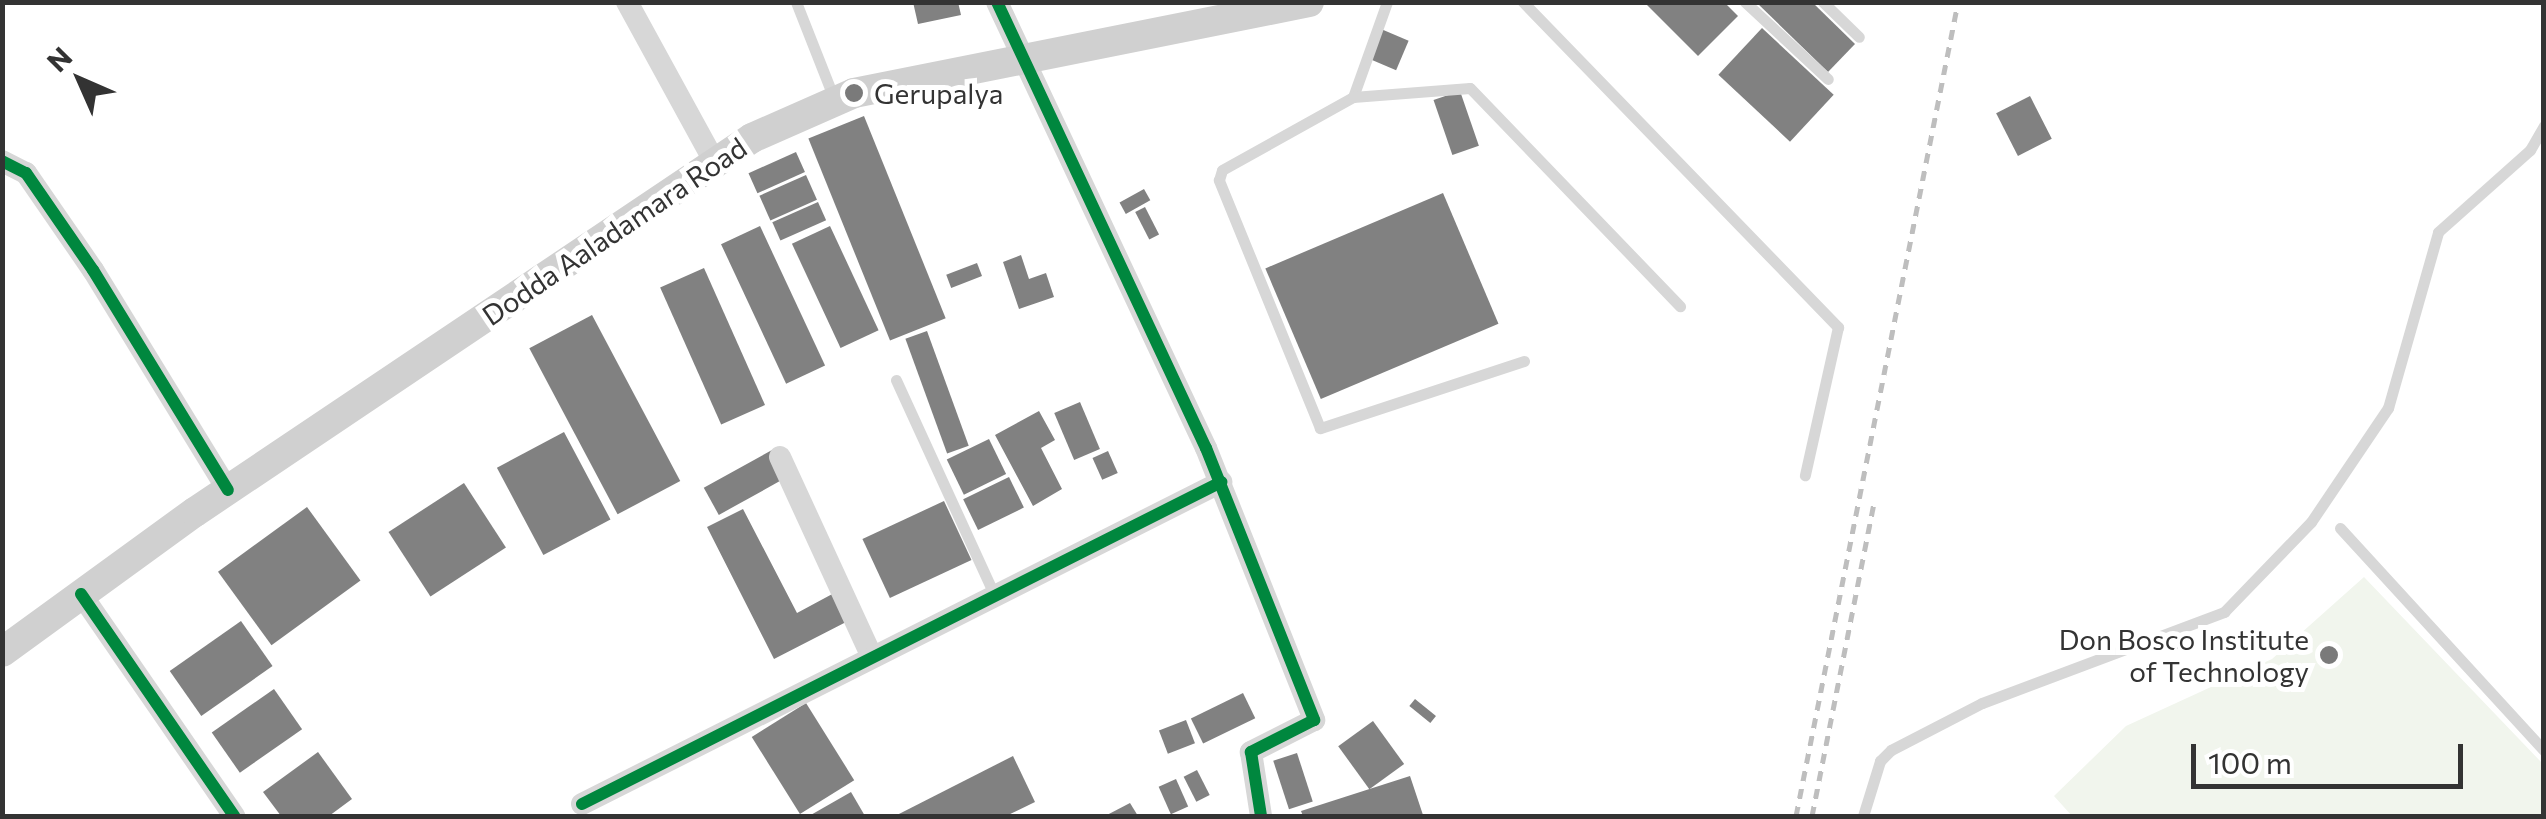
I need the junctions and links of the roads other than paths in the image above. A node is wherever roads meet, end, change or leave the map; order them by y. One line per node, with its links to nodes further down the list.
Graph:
1 (628, 2): 16 (street)
2 (796, 2): 13 (lane)
3 (996, 2): 10 (street)
4 (1310, 2): 10 (main road, Dodda Aaladamara Road)
5 (1386, 2): 12 (lane)
6 (1522, 2): 21 (lane)
7 (1745, 2): 11 (lane)
8 (1823, 2): 9 (lane)
9 (1859, 37)
10 (1024, 60): 13 (main road, Dodda Aaladamara Road); 22 (street)
11 (1828, 79)
12 (1353, 97): 17 (lane); 18 (lane)
13 (835, 101): 16 (main road, Dodda Aaladamara Road)
14 (2544, 126): 34 (lane)
15 (2, 161): 23 (street)
16 (715, 163): 23 (main road, Dodda Aaladamara Road)
17 (1680, 306)
18 (1524, 360)
19 (896, 380): 26 (lane)
20 (780, 457): 28 (street)
21 (1805, 475)
22 (1221, 482): 26 (street); 31 (street)
23 (228, 490): 25 (main road, Dodda Aaladamara Road)
24 (2340, 528): 29 (lane)
25 (81, 594): 27 (main road, Dodda Aaladamara Road); 32 (street)
26 (994, 594): 28 (street)
27 (2, 652)
28 (871, 655): 30 (street)
29 (2544, 751)
30 (582, 804)
31 (1260, 810): 33 (street)
32 (234, 816)
33 (1236, 816)
34 (1863, 816)

